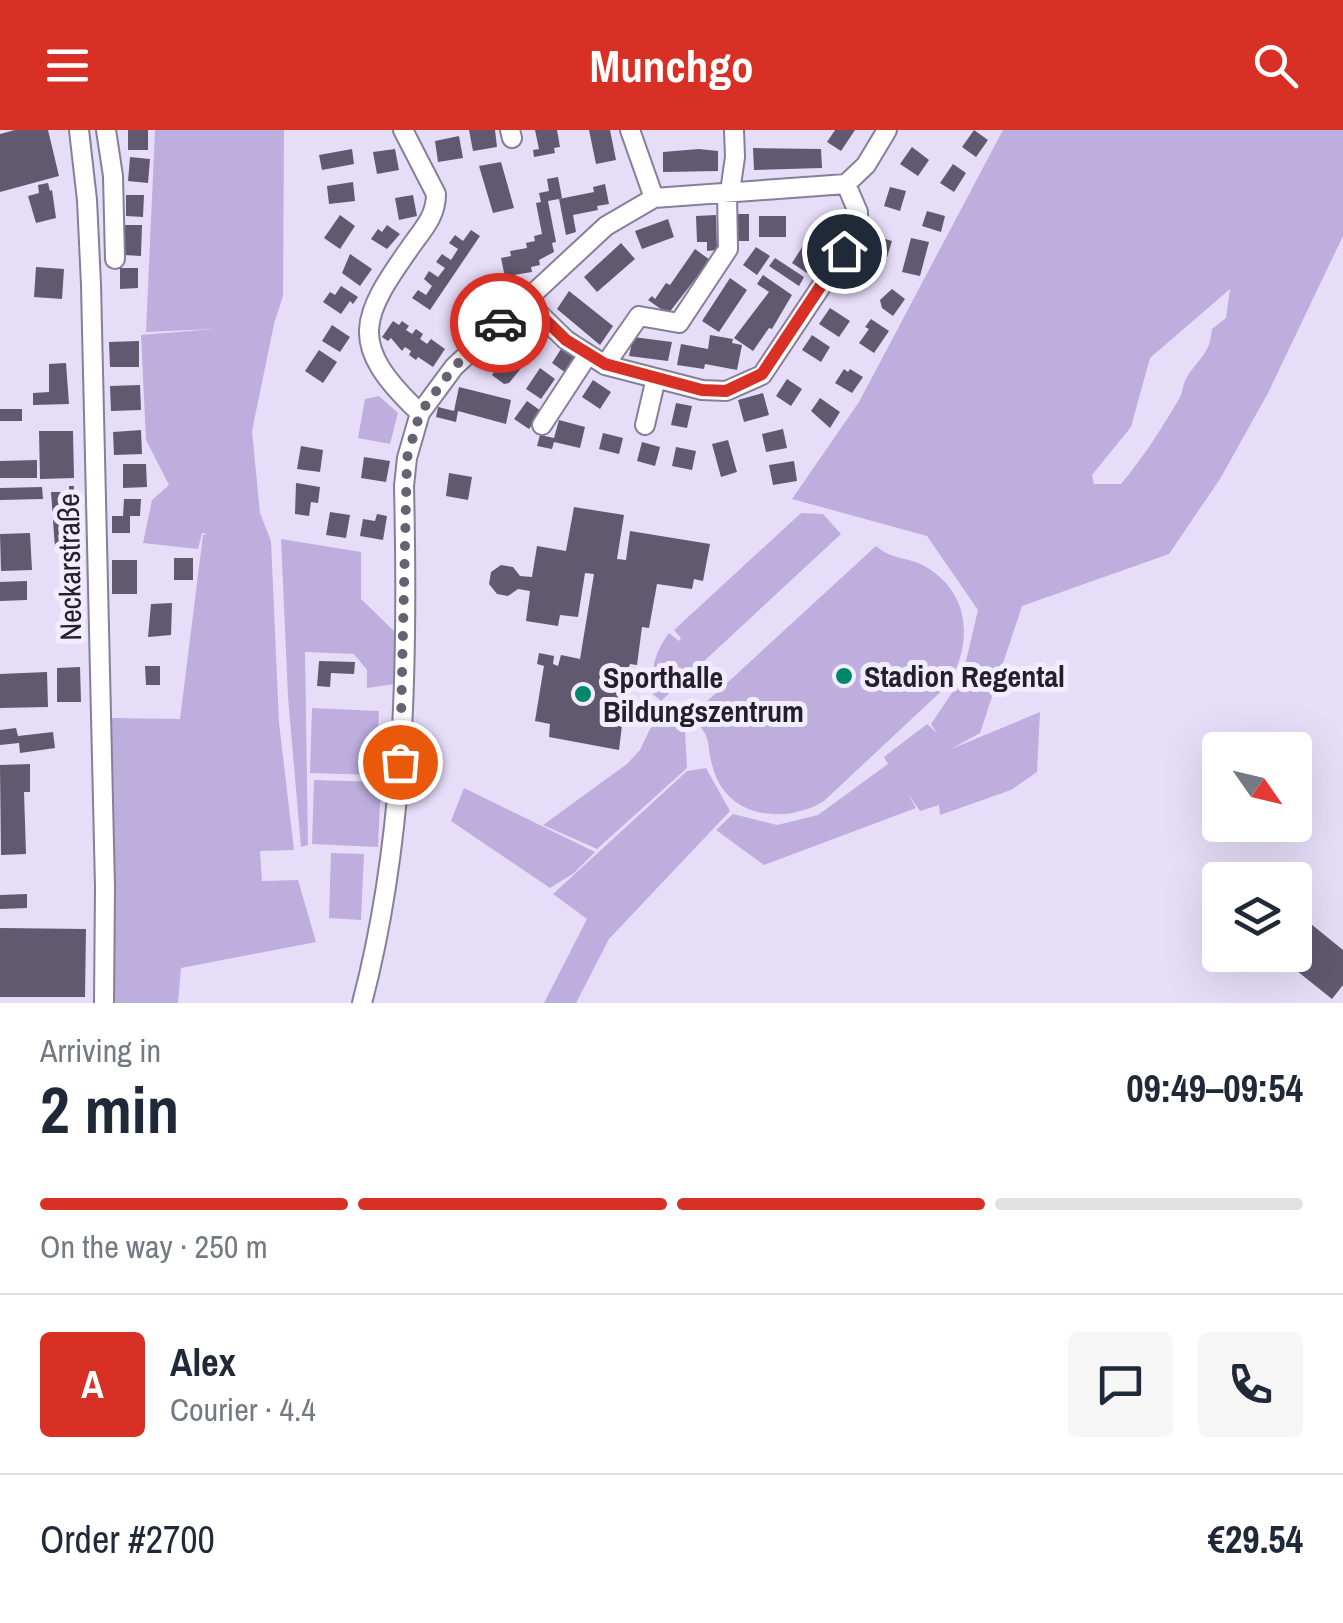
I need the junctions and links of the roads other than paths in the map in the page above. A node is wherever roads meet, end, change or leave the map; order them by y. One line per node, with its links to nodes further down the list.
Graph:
1 (79, 130): 17 (street, Neckarstraße)
2 (106, 130): 10 (street)
3 (403, 130): 14 (street)
4 (630, 130): 9 (street)
5 (734, 130): 8 (street)
6 (887, 130): 7 (street)
7 (846, 184): 8 (street); 13 (street)
8 (729, 193): 9 (street); 12 (street)
9 (654, 198): 11 (street)
10 (115, 258)
11 (525, 300): 12 (street); 14 (street)
12 (596, 360): 13 (street); 15 (street)
13 (656, 378): 16 (street)
14 (420, 413): 18 (street)
15 (542, 424)
16 (645, 426)
17 (104, 1003)
18 (362, 1003)

